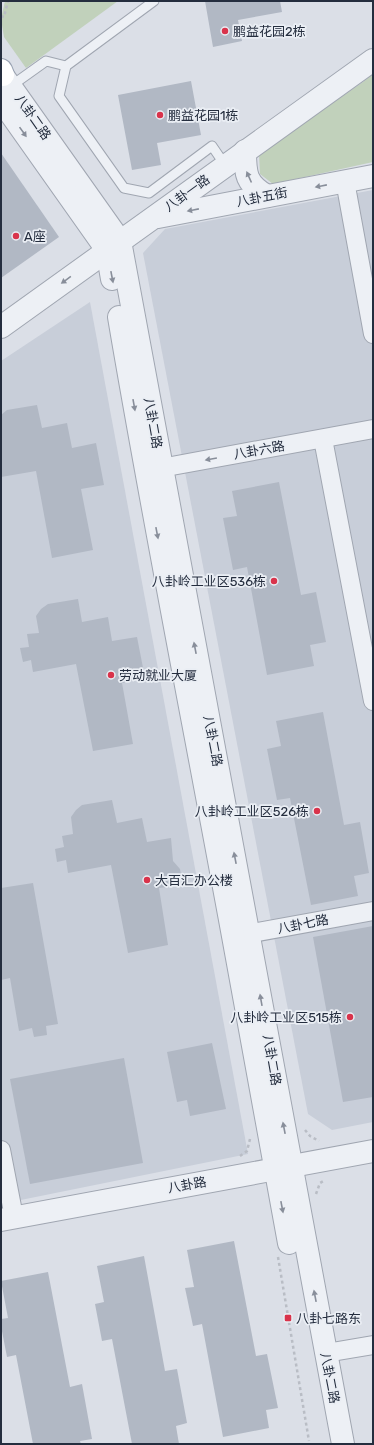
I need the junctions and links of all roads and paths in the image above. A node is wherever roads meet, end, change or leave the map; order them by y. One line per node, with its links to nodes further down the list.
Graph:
1 (8, 1): 3 (path)
2 (154, 1): 5 (lane)
3 (1, 16)
4 (373, 60): 7 (street, 八卦一路)
5 (66, 66): 6 (lane); 8 (lane)
6 (3, 81): 13 (street, 八卦二路)
7 (245, 151): 8 (street, 八卦一路); 11 (street, one-way to 7)
8 (225, 165): 12 (street, 八卦一路)
9 (373, 176): 10 (street, 八卦五街)
10 (345, 181): 11 (street, 八卦五街, one-way to 11); 15 (street)
11 (267, 196): 12 (street, 八卦五街, one-way to 12)
12 (151, 218): 13 (street, 八卦一路)
13 (113, 246): 14 (street, 八卦一路, one-way to 14); 18 (street, 八卦二路)
14 (1, 327)
15 (373, 334)
16 (373, 429): 17 (street, 八卦六路)
17 (323, 438): 18 (street, 八卦六路, one-way to 18); 19 (street)
18 (153, 470): 22 (street, 八卦二路)
19 (370, 673): 20 (street)
20 (373, 701)
21 (373, 910): 22 (street, 八卦七路)
22 (241, 936): 27 (street, 八卦二路)
23 (304, 1129): 24 (path)
24 (322, 1142)
25 (1, 1150): 28 (street)
26 (373, 1151): 27 (street, 八卦路)
27 (283, 1168): 28 (street, 八卦路); 31 (street, 八卦二路, one-way to 27); 32 (street, 八卦二路, one-way to 32)
28 (7, 1219)
29 (277, 1254): 32 (path)
30 (373, 1345): 31 (street)
31 (326, 1353): 33 (street, 八卦二路)
32 (318, 1443)
33 (343, 1444)

